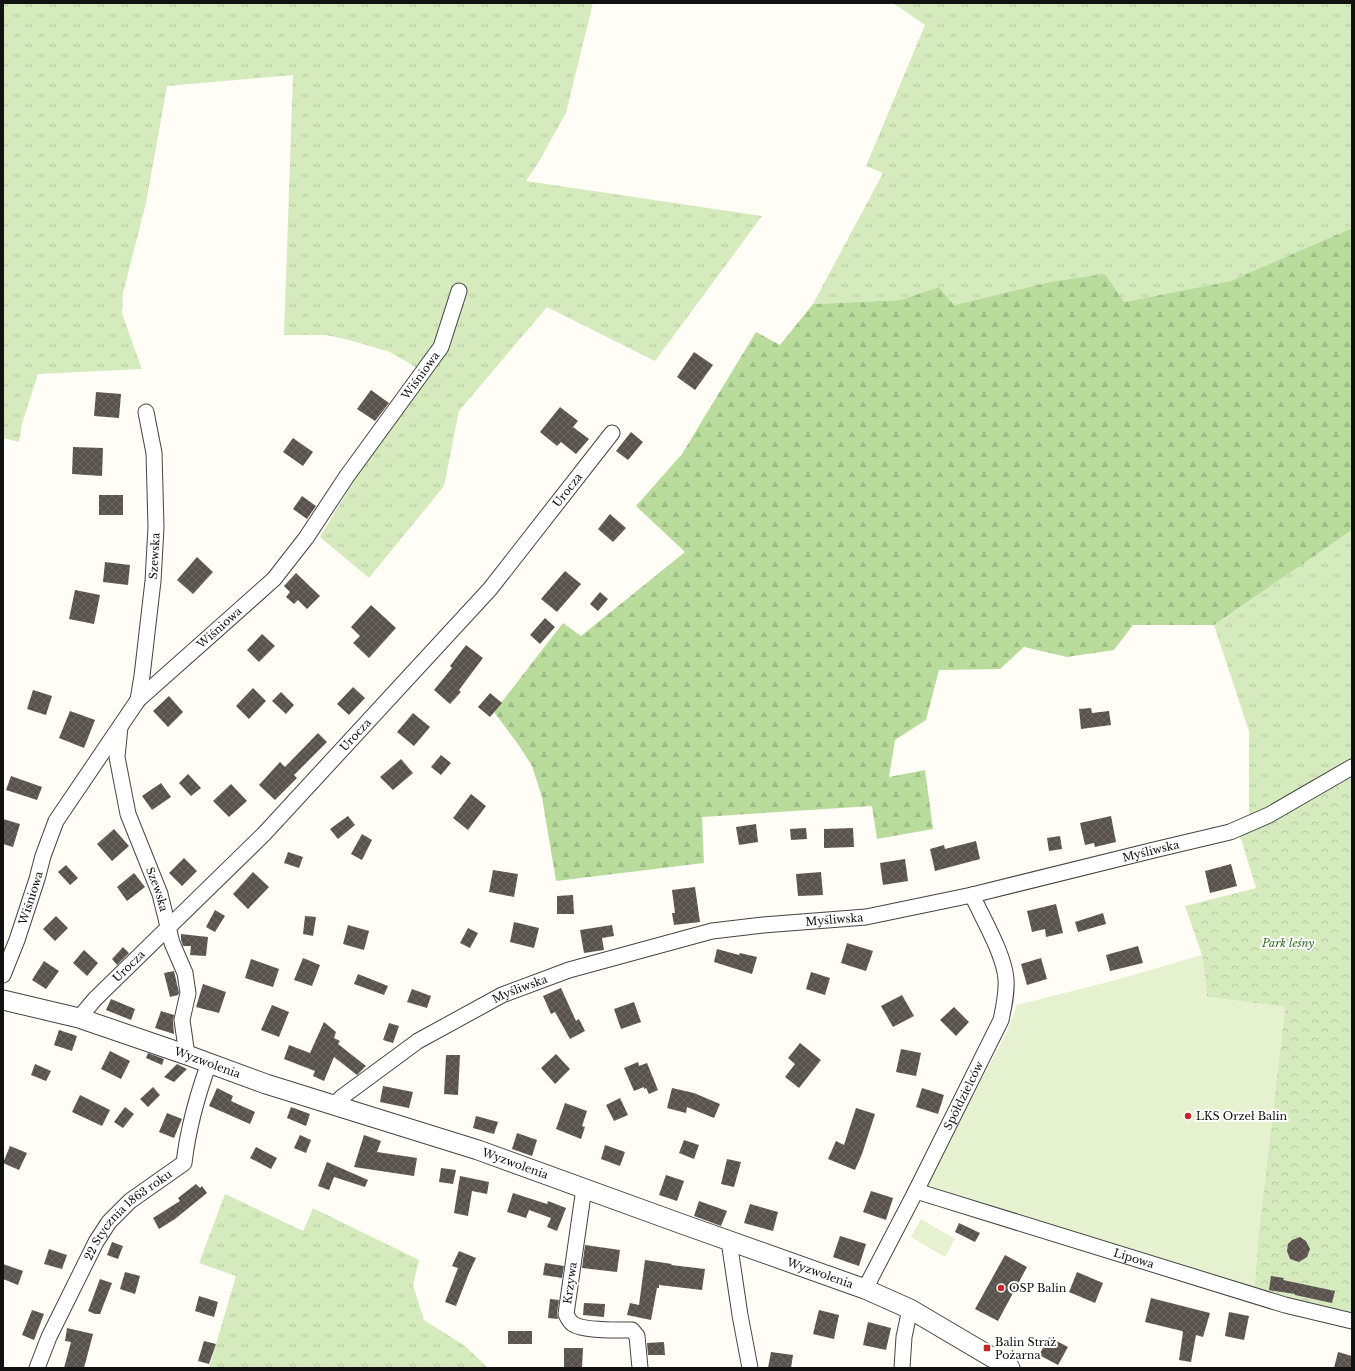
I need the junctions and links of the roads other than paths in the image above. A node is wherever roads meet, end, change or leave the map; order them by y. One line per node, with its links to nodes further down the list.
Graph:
1 (459, 291): 4 (street, Wiśniowa)
2 (146, 412): 4 (street, Szewska)
3 (612, 433): 8 (street, Urocza)
4 (138, 700): 5 (street, Wiśniowa)
5 (120, 724): 8 (street, Szewska); 9 (street, Wiśniowa)
6 (1352, 767): 7 (street, Myśliwska)
7 (972, 895): 14 (street, Myśliwska); 16 (street, Spółdzielców)
8 (168, 927): 11 (street, Urocza); 12 (street, Szewska)
9 (3, 975)
10 (3, 1000): 11 (street, Wyzwolenia)
11 (79, 1018): 12 (street, Wyzwolenia)
12 (187, 1055): 13 (street, Wyzwolenia)
13 (208, 1063): 14 (street, Wyzwolenia); 21 (street, 22 Stycznia 1863 roku)
14 (334, 1106): 15 (street, Wyzwolenia)
15 (584, 1188): 17 (street, Wyzwolenia); 22 (street, Krzywa)
16 (916, 1191): 18 (street, Spółdzielców); 20 (street, Lipowa)
17 (729, 1241): 18 (street, Wyzwolenia); 23 (street)
18 (865, 1289): 19 (street, Wyzwolenia)
19 (910, 1309): 24 (street); 25 (street, Wyzwolenia)
20 (1352, 1321)
21 (37, 1368)
22 (640, 1368)
23 (750, 1368)
24 (902, 1368)
25 (1010, 1368)

